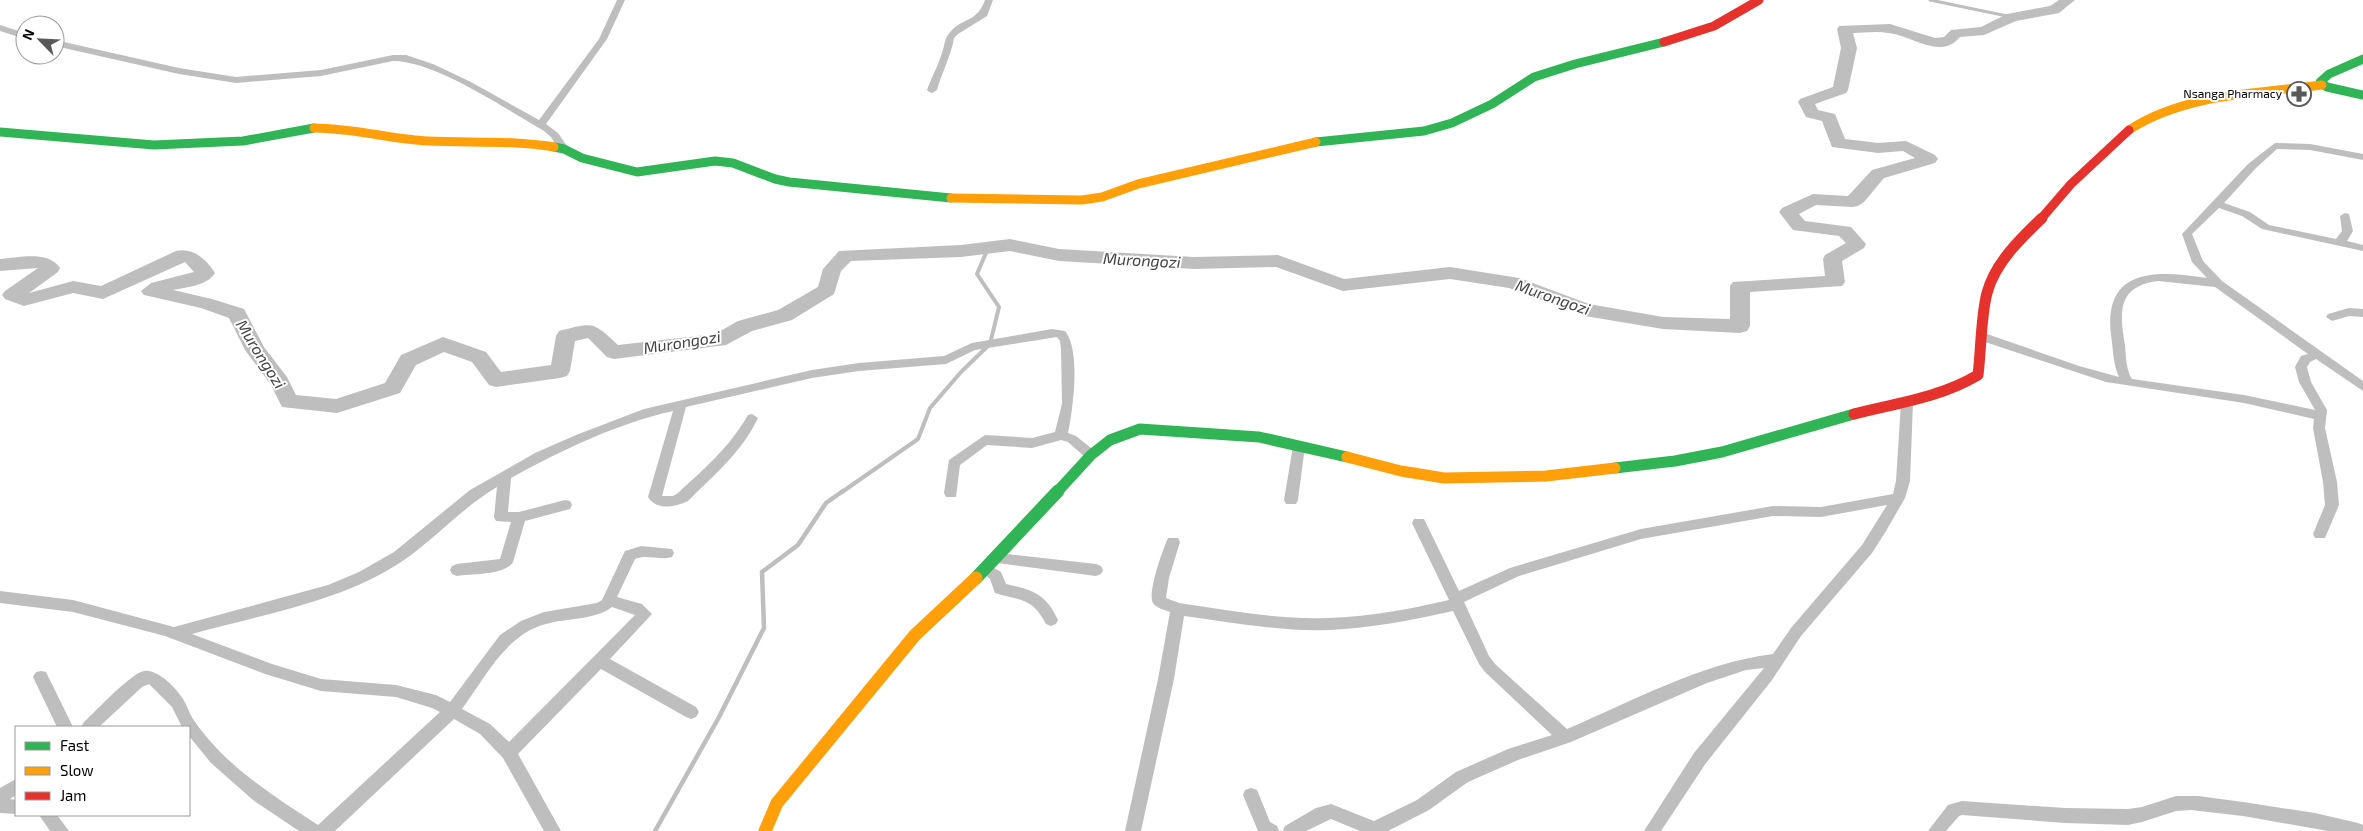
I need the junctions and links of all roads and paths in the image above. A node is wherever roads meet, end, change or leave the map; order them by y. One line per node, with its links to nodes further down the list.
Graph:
1 (621, 0): 11 (street)
2 (989, 0): 9 (street)
3 (1759, 0): 13 (street)
4 (0, 28): 5 (street)
5 (15, 33)
6 (65, 45): 11 (street)
7 (2363, 60): 8 (street)
8 (2322, 84): 10 (street); 22 (street)
9 (932, 90)
10 (2363, 95)
11 (540, 124): 13 (street)
12 (0, 132): 13 (street)
13 (564, 150)
14 (2363, 157): 15 (street)
15 (2217, 204): 17 (street); 19 (street)
16 (2345, 216): 17 (street)
17 (2339, 242): 18 (street)
18 (2363, 248)
19 (2218, 284): 23 (street); 24 (street)
20 (2363, 313): 21 (street)
21 (2332, 317)
22 (1984, 337): 24 (street); 26 (street)
23 (2316, 355): 25 (street); 28 (street)
24 (2128, 382): 28 (street)
25 (2363, 388)
26 (1907, 403): 31 (street); 35 (street)
27 (681, 404): 29 (street); 30 (street); 33 (street)
28 (2319, 416): 40 (street)
29 (752, 418)
30 (1061, 435): 32 (street); 34 (street)
31 (1300, 446): 32 (street); 36 (street)
32 (1091, 455): 43 (street)
33 (505, 476): 38 (street); 52 (street)
34 (951, 493)
35 (1898, 498): 49 (street); 54 (street)
36 (1291, 500)
37 (565, 505): 38 (street)
38 (519, 517): 45 (street)
39 (1419, 523): 49 (street)
40 (2320, 534)
41 (1173, 542): 50 (street)
42 (667, 553): 48 (street)
43 (997, 558): 44 (street); 46 (street)
44 (986, 569): 51 (street); 76 (street)
45 (458, 570)
46 (1096, 570)
47 (0, 597): 52 (street)
48 (610, 601): 53 (street); 56 (street)
49 (1457, 601): 50 (street); 62 (street)
50 (1178, 609): 77 (street)
51 (1052, 620)
52 (171, 634): 56 (street)
53 (599, 660): 57 (street); 63 (street)
54 (1777, 660): 62 (street); 70 (street)
55 (41, 677): 58 (street)
56 (451, 712): 63 (street); 74 (street)
57 (691, 712)
58 (65, 726)
59 (90, 726): 60 (street)
60 (190, 726)
61 (190, 726): 73 (street)
62 (1565, 737): 71 (street)
63 (509, 753): 75 (street)
64 (15, 787): 66 (street)
65 (1251, 795): 78 (street)
66 (0, 797)
67 (0, 806): 68 (street)
68 (15, 806)
69 (49, 816): 72 (street)
70 (1661, 827)
71 (1373, 830): 79 (street)
72 (61, 831)
73 (313, 831)
74 (324, 831)
75 (553, 831)
76 (765, 831)
77 (1133, 831)
78 (1271, 831)
79 (1291, 831)
80 (1936, 831): 81 (street)
81 (2358, 831)

